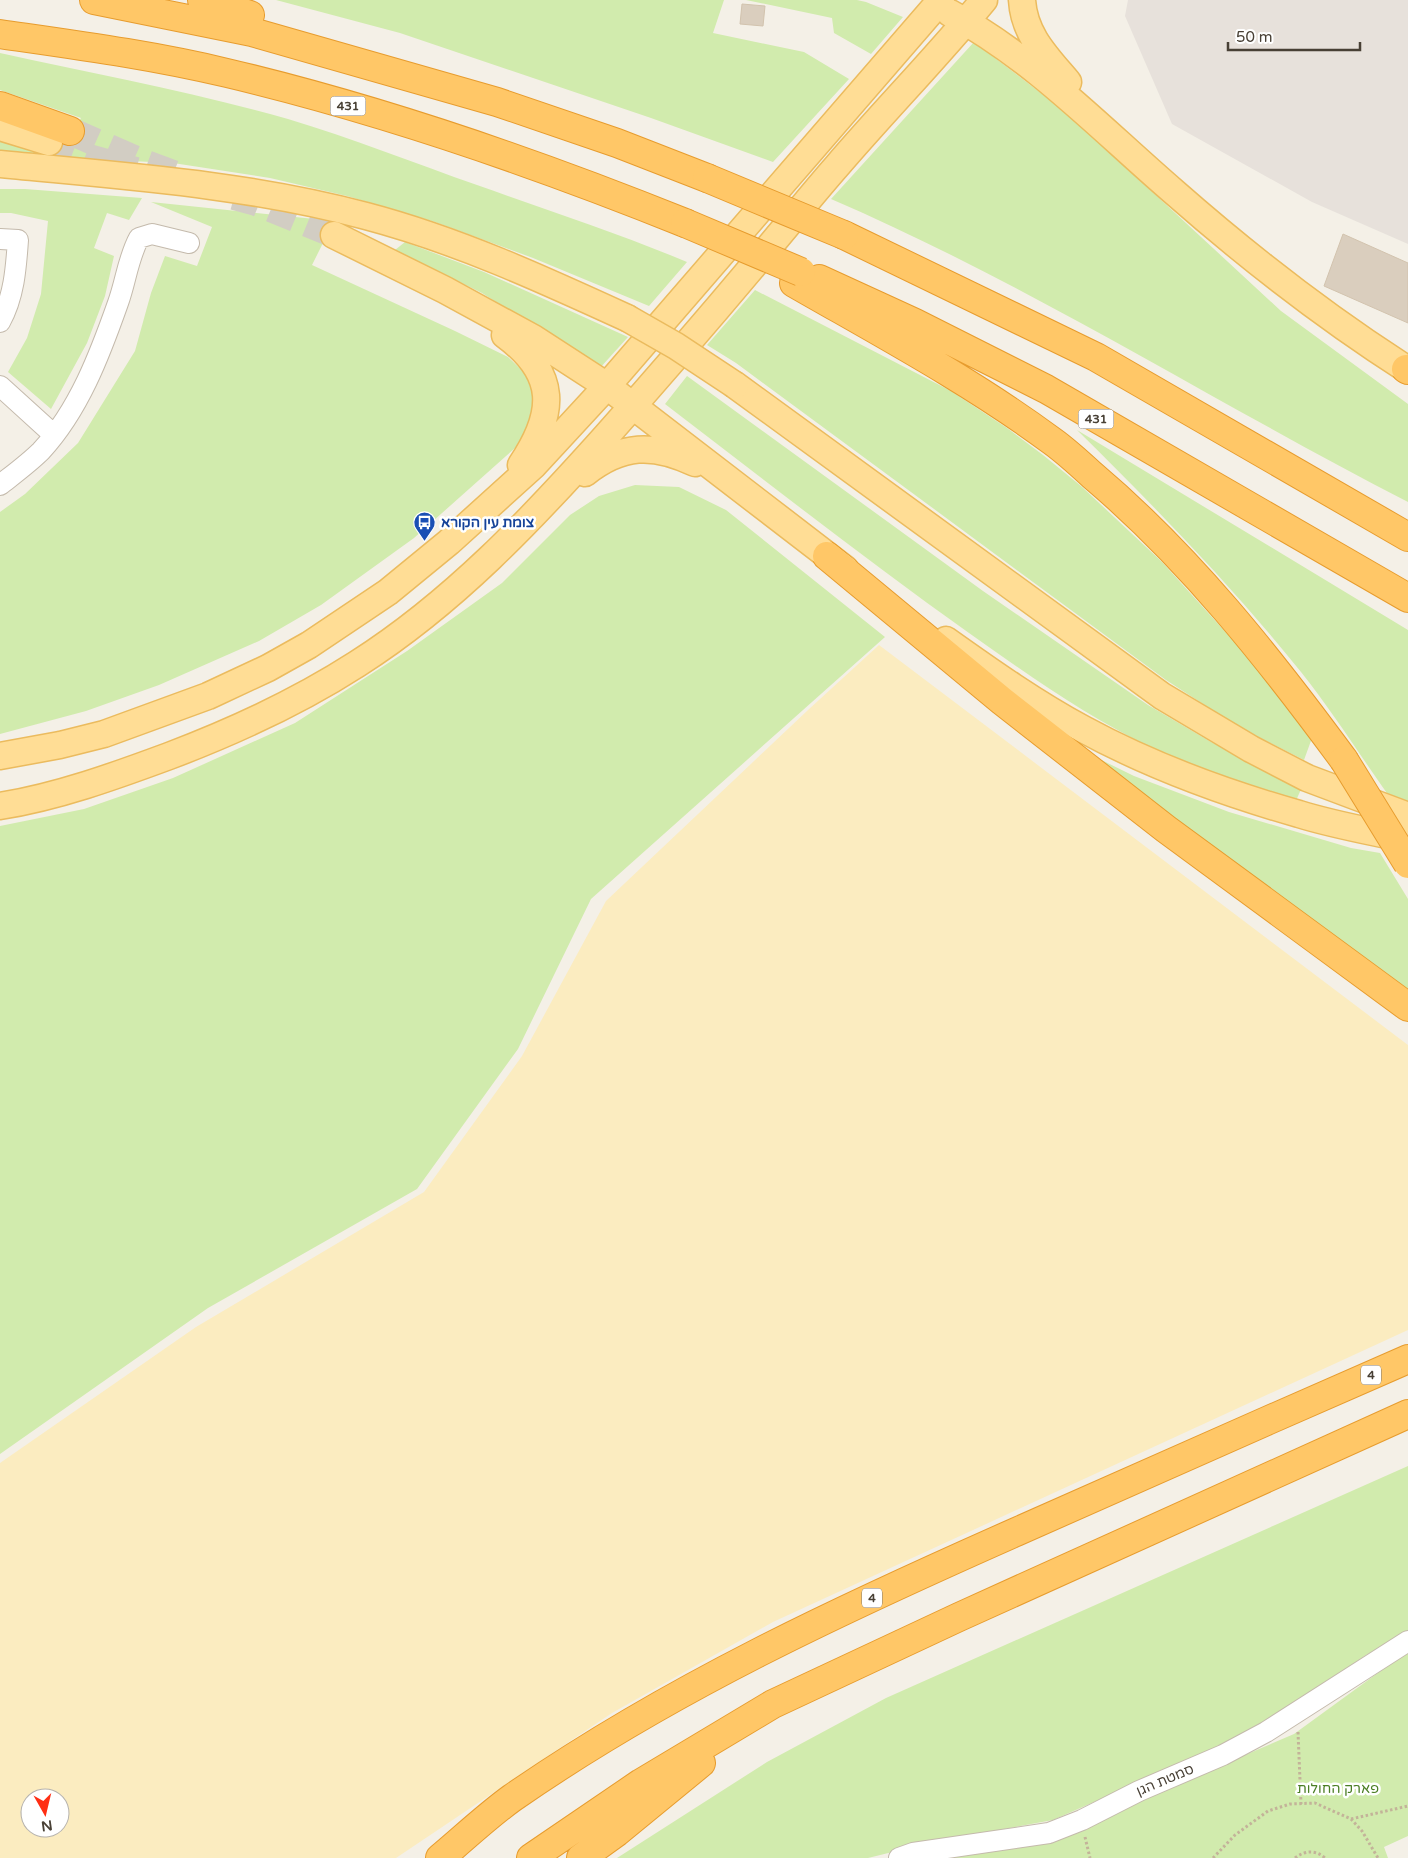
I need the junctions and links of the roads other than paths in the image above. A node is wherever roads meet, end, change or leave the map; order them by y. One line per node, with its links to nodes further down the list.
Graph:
1 (94, 0): 10 (highway)
2 (202, 0): 10 (highway)
3 (984, 0): 6 (main road)
4 (1022, 0): 12 (main road)
5 (932, 2): 6 (main road); 24 (main road)
6 (966, 22): 12 (main road); 26 (main road)
7 (0, 34): 19 (highway, 431, bridge)
8 (0, 106): 11 (highway)
9 (0, 127): 11 (main road)
10 (584, 132): 25 (highway, bridge)
11 (60, 136)
12 (1129, 152): 22 (main road)
13 (0, 164): 14 (main road)
14 (99, 174): 15 (main road); 38 (main road, bridge)
15 (0, 176)
16 (334, 235): 20 (main road)
17 (0, 239): 21 (lane)
18 (189, 243): 27 (lane)
19 (798, 278): 35 (highway, 431); 40 (highway, bridge)
20 (445, 290): 24 (main road); 30 (main road)
21 (2, 315)
22 (1407, 370)
23 (0, 386): 27 (lane)
24 (607, 386): 26 (main road); 30 (main road)
25 (1158, 393): 32 (highway); 33 (highway)
26 (634, 405): 28 (main road); 31 (main road)
27 (54, 435): 29 (lane)
28 (725, 478): 31 (main road); 34 (main road)
29 (0, 485)
30 (499, 498): 36 (main road)
31 (545, 505): 37 (main road)
32 (1408, 521)
33 (1408, 537)
34 (827, 556): 39 (main road); 41 (highway)
35 (1408, 599)
36 (0, 756)
37 (0, 806)
38 (1408, 816)
39 (1408, 840)
40 (1408, 864)
41 (1408, 1007)
42 (1408, 1359): 46 (highway, 4)
43 (1408, 1414): 45 (highway)
44 (1408, 1641): 49 (lane, סמטת הגן)
45 (773, 1704): 47 (highway); 48 (highway)
46 (440, 1858)
47 (531, 1858)
48 (581, 1858)
49 (900, 1858)

